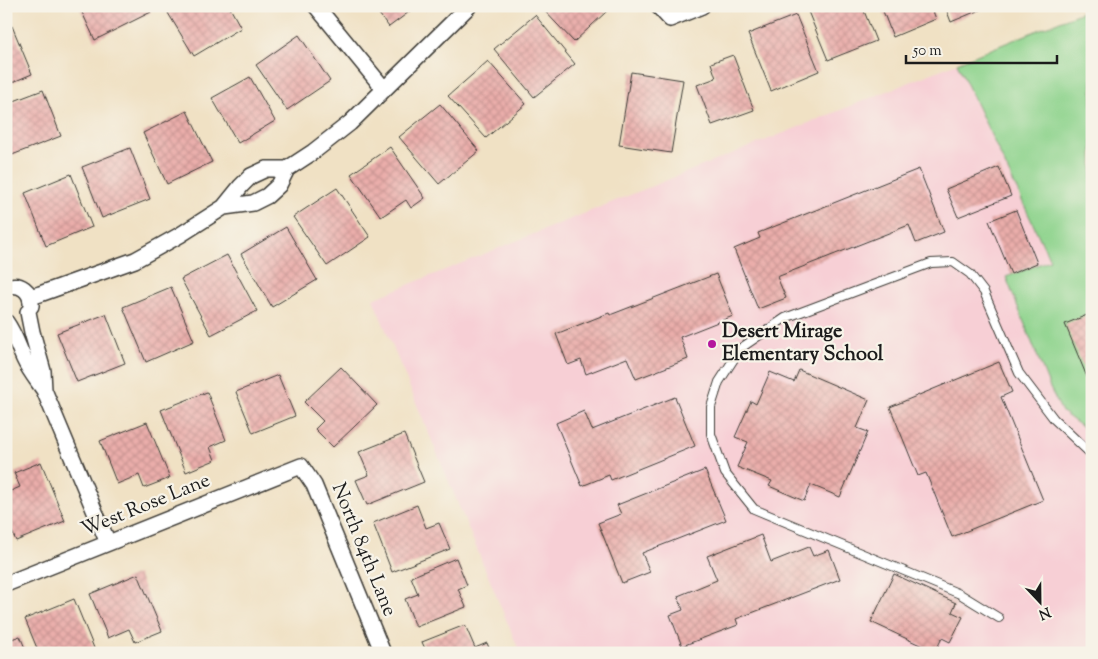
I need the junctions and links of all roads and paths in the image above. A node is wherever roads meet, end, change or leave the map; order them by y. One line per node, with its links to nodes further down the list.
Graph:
1 (316, 6): 5 (street)
2 (469, 6): 5 (street)
3 (658, 6): 4 (street)
4 (702, 6)
5 (384, 89): 6 (street)
6 (286, 169): 7 (street); 7 (street)
7 (224, 207): 9 (street)
8 (7, 285): 9 (street)
9 (29, 304): 10 (street); 11 (street)
10 (6, 320): 11 (street)
11 (44, 390): 14 (street)
12 (1092, 455): 16 (lane)
13 (301, 466): 14 (street, West Rose Lane); 17 (street, North 84th Lane)
14 (108, 543): 15 (street, West Rose Lane)
15 (6, 584)
16 (999, 618)
17 (383, 653)

